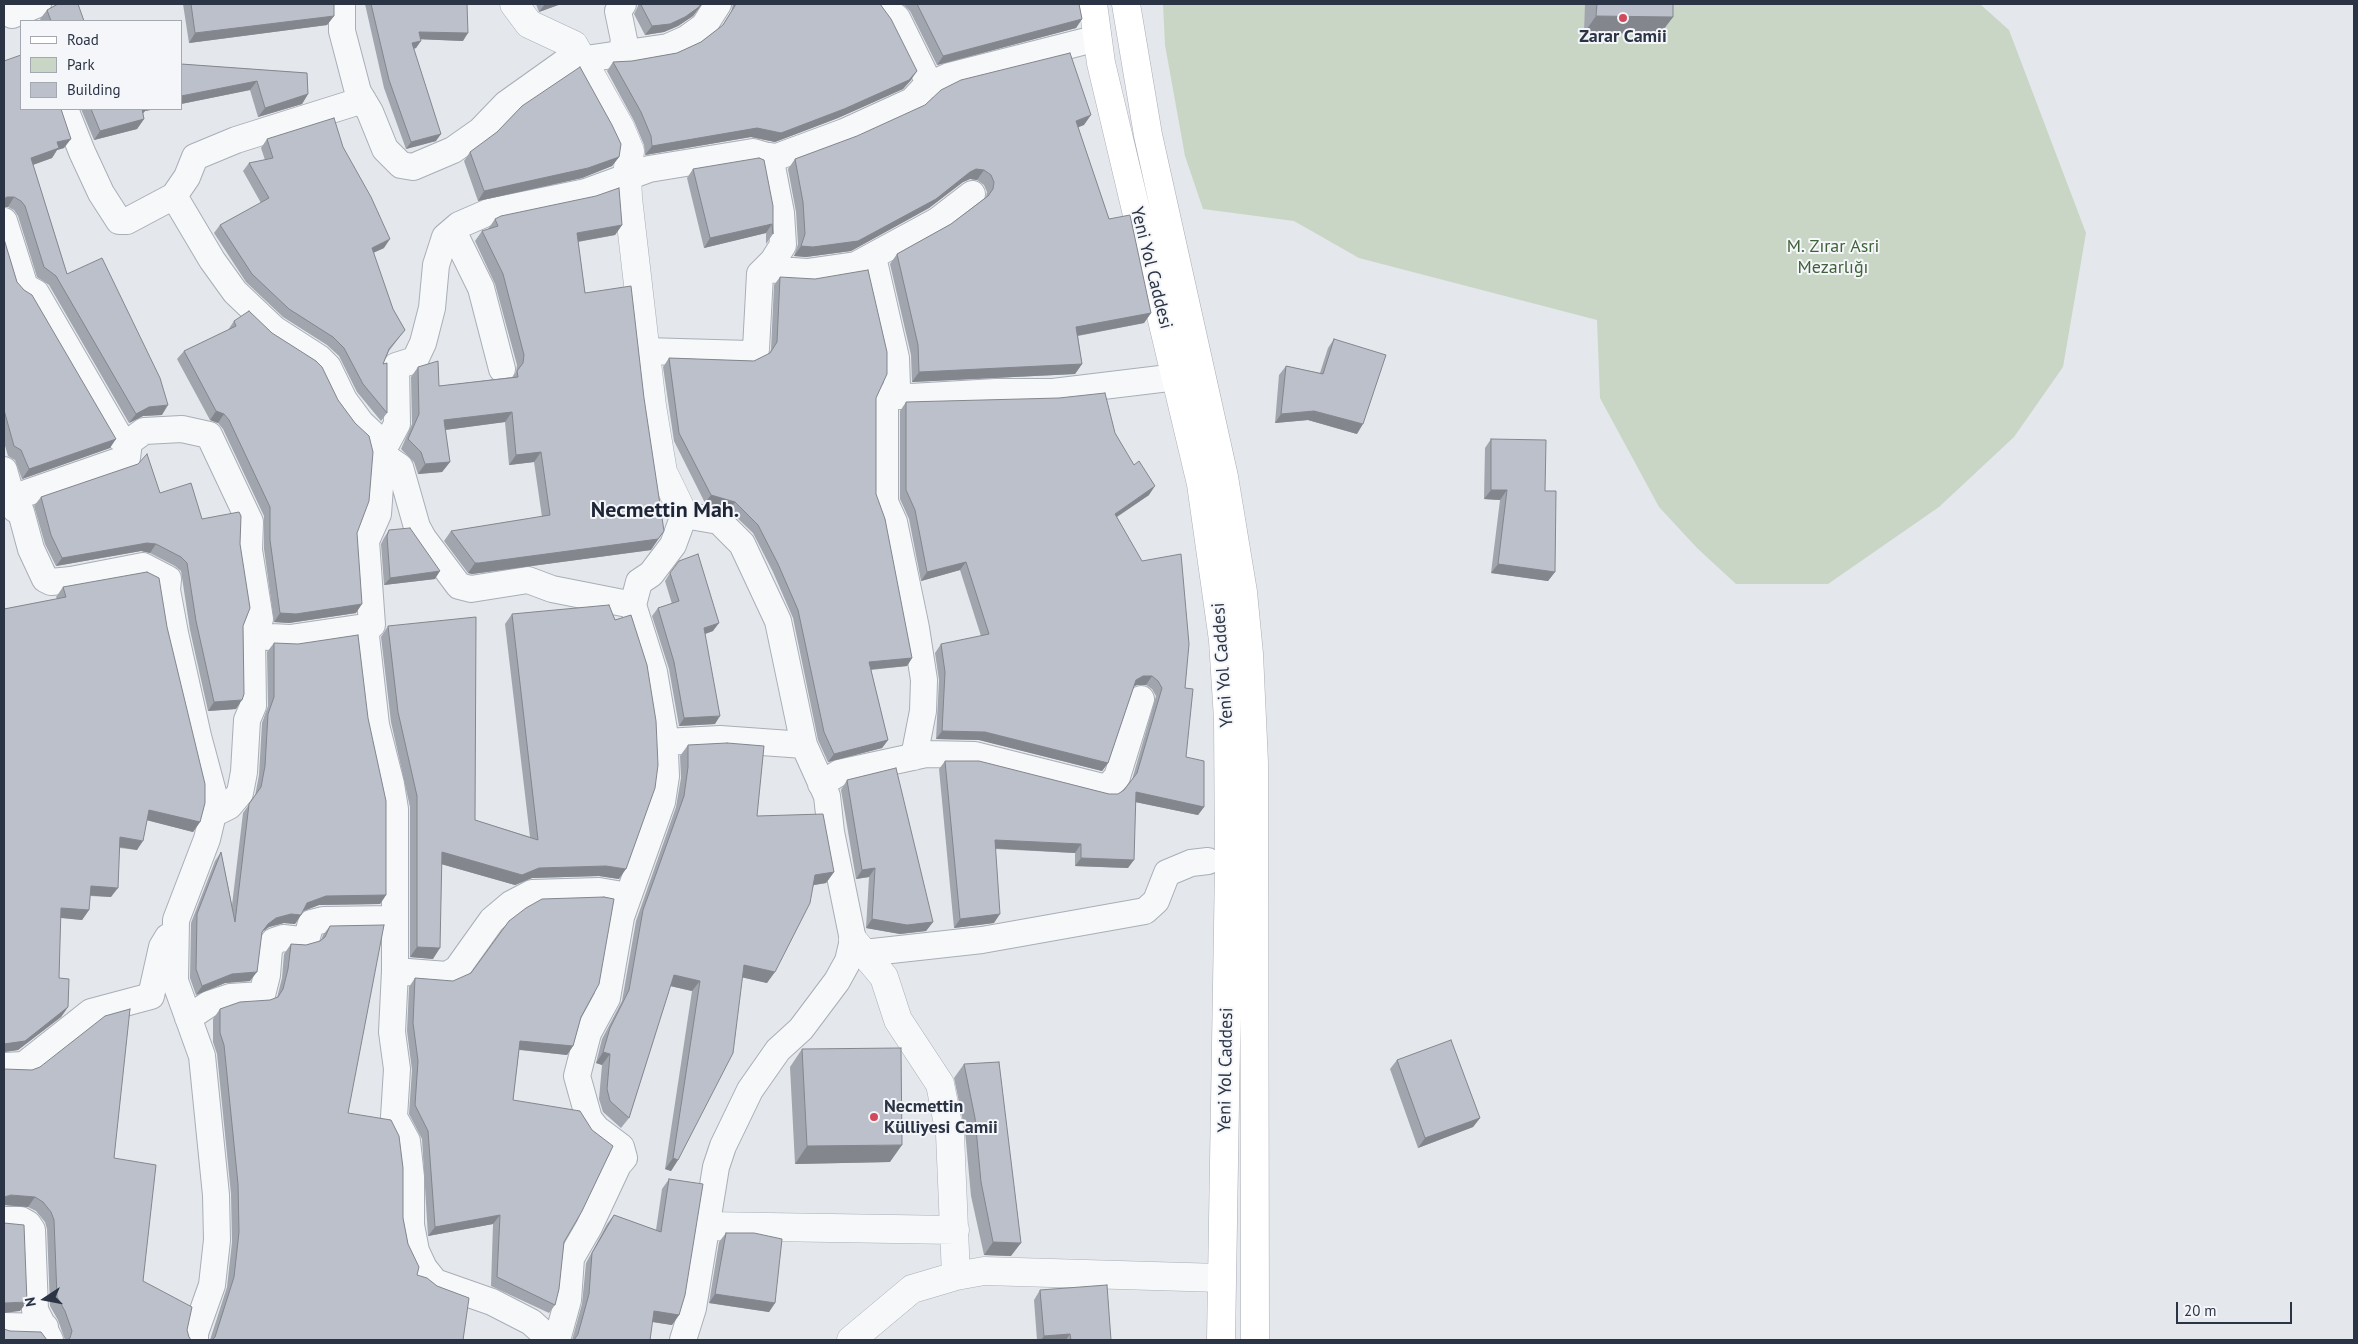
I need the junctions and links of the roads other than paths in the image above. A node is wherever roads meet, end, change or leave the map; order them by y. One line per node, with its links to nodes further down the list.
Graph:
1 (38, 4): 9 (street)
2 (342, 4): 14 (street)
3 (514, 4): 12 (street)
4 (623, 4): 11 (street)
5 (718, 4): 11 (street)
6 (884, 4): 13 (street)
7 (1093, 4): 10 (main road, Yeni Yol Caddesi)
8 (1126, 4): 63 (main road, Yeni Yol Caddesi)
9 (12, 16)
10 (1098, 38): 13 (street); 26 (main road, Yeni Yol Caddesi)
11 (621, 56): 12 (street)
12 (584, 61): 14 (street); 17 (street)
13 (930, 85): 16 (street)
14 (363, 100): 19 (street)
15 (65, 110): 19 (street)
16 (770, 156): 17 (street); 23 (street)
17 (627, 176): 21 (street); 24 (street)
18 (972, 194): 22 (street)
19 (174, 196): 29 (street)
20 (4, 221): 28 (street)
21 (453, 231): 25 (street); 29 (street)
22 (873, 257): 23 (street); 27 (street)
23 (765, 269): 24 (street)
24 (645, 351): 32 (street)
25 (502, 369)
26 (1177, 377): 27 (street); 54 (main road, Yeni Yol Caddesi)
27 (893, 395): 39 (street)
28 (129, 442): 31 (street); 35 (street)
29 (381, 454): 33 (street); 34 (street)
30 (4, 470): 31 (street)
31 (12, 509): 41 (street)
32 (684, 515): 33 (street); 38 (street)
33 (633, 605): 37 (street)
34 (365, 627): 35 (street); 44 (street)
35 (252, 636): 41 (street)
36 (1140, 699): 39 (street)
37 (665, 742): 38 (street); 43 (street)
38 (804, 745): 40 (street)
39 (914, 757): 40 (street)
40 (821, 784): 46 (street)
41 (213, 814): 45 (street)
42 (1208, 861): 46 (street)
43 (628, 896): 47 (street); 59 (street)
44 (394, 919): 47 (street); 48 (street)
45 (176, 920): 48 (street); 49 (street)
46 (858, 946): 51 (street); 52 (street)
47 (395, 971): 58 (street)
48 (188, 1018): 57 (street)
49 (4, 1066)
50 (4, 1220): 56 (street)
51 (706, 1226): 52 (street); 60 (street)
52 (955, 1230): 53 (street)
53 (956, 1276): 54 (street); 61 (street)
54 (1221, 1278): 62 (main road, Yeni Yol Caddesi)
55 (4, 1326): 56 (street)
56 (48, 1334)
57 (190, 1338)
58 (551, 1340)
59 (557, 1340)
60 (682, 1340)
61 (851, 1340)
62 (1222, 1340)
63 (1255, 1340)

